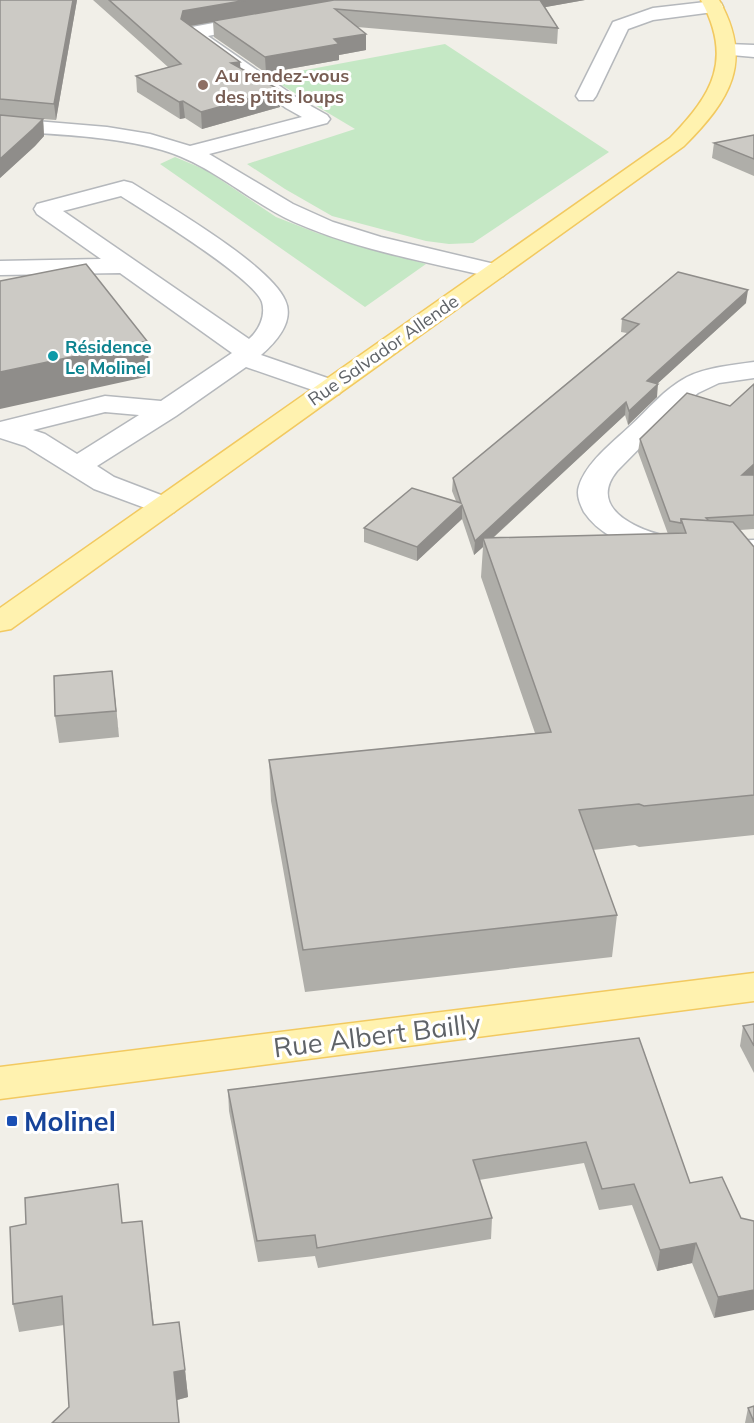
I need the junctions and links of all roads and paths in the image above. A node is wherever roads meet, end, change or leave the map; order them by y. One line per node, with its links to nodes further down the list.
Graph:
1 (712, 3): 3 (main road); 5 (street)
2 (274, 18): 7 (street)
3 (727, 50): 4 (street); 10 (main road, Rue Salvador Allende)
4 (754, 51)
5 (586, 96)
6 (0, 124): 7 (street)
7 (190, 152): 10 (street)
8 (126, 266): 9 (street); 11 (street); 11 (street)
9 (0, 268)
10 (495, 271): 13 (main road, Rue Salvador Allende)
11 (245, 354): 13 (street); 14 (street)
12 (754, 370): 18 (street)
13 (330, 388): 17 (main road, Rue Salvador Allende)
14 (167, 410): 15 (street); 16 (street)
15 (2, 430): 16 (street)
16 (78, 466): 17 (street)
17 (164, 506): 19 (main road, Rue Salvador Allende)
18 (754, 549)
19 (0, 622)
20 (754, 987): 21 (main road, Rue Albert Bailly)
21 (0, 1083)

